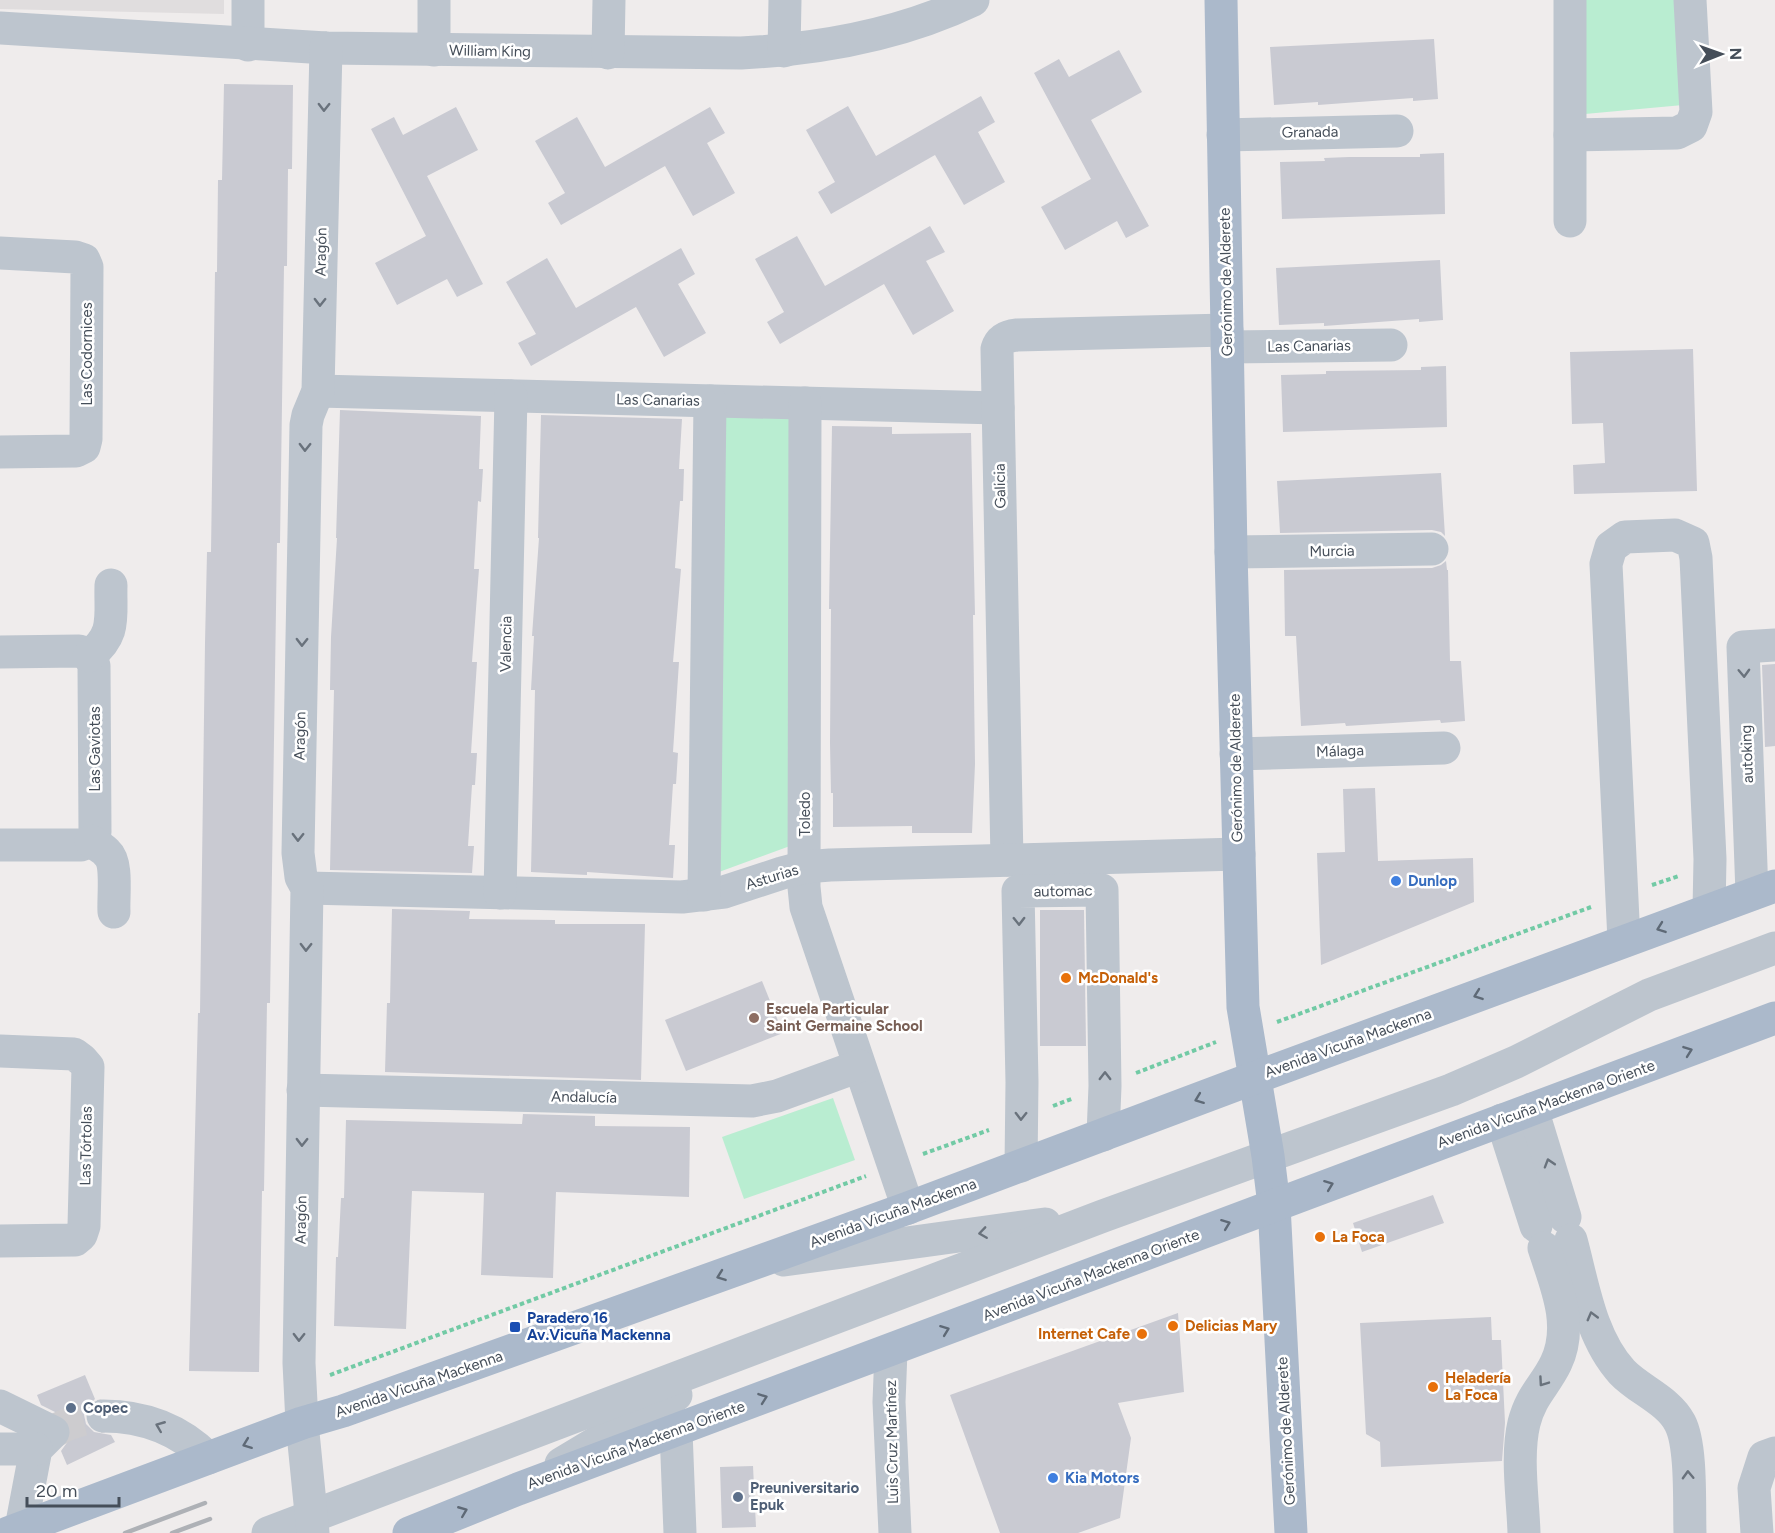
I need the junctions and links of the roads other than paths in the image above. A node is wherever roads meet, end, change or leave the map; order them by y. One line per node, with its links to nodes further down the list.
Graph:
1 (248, 0): 10 (street)
2 (434, 0): 12 (street)
3 (609, 0): 14 (street)
4 (785, 0): 13 (street)
5 (1221, 0): 16 (main road, Gerónimo de Alderete)
6 (1570, 0): 17 (street)
7 (1690, 0): 17 (street)
8 (970, 1): 13 (street, William King)
9 (0, 28): 10 (street, William King)
10 (248, 45): 11 (street, William King)
11 (326, 48): 12 (street, William King); 22 (street, Aragón, one-way to 22)
12 (434, 50): 14 (street, William King)
13 (784, 51): 14 (street, William King)
14 (608, 53)
15 (1397, 130): 16 (street, Granada)
16 (1224, 135): 20 (main road, Gerónimo de Alderete)
17 (1570, 135): 18 (street)
18 (1570, 221)
19 (0, 253): 27 (street, Las Codornices)
20 (1227, 339): 21 (street, Las Canarias); 26 (street, Galicia); 29 (main road, Gerónimo de Alderete)
21 (1391, 345)
22 (318, 391): 23 (street, Las Canarias); 41 (street, Aragón, one-way to 41)
23 (511, 396): 24 (street, Las Canarias); 43 (street, Valencia)
24 (710, 401): 25 (street, Las Canarias); 44 (street)
25 (805, 403): 26 (street, Las Canarias); 40 (street, Toledo)
26 (998, 408): 39 (street, Galicia)
27 (0, 452)
28 (1432, 549): 29 (street, Murcia)
29 (1231, 552): 35 (main road, Gerónimo de Alderete)
30 (111, 585): 33 (street)
31 (1775, 645): 42 (street, autoking, one-way to 42)
32 (0, 652): 33 (street)
33 (89, 656): 36 (street, Las Gaviotas)
34 (1444, 748): 35 (street, Málaga)
35 (1236, 754): 38 (main road, Gerónimo de Alderete)
36 (91, 841): 37 (street); 46 (street)
37 (0, 845)
38 (1239, 854): 39 (street, Asturias); 52 (main road, Gerónimo de Alderete)
39 (1007, 860): 40 (street, Asturias)
40 (805, 867): 44 (street, Asturias); 51 (street, Toledo)
41 (307, 888): 43 (street, Asturias); 53 (street, Aragón, one-way to 53)
42 (1763, 890): 45 (main road, Avenida Vicuña Mackenna)
43 (500, 892): 44 (street, Asturias)
44 (704, 895)
45 (1709, 910): 47 (main road, Avenida Vicuña Mackenna, one-way to 47); 47 (street)
46 (114, 912)
47 (1624, 941): 52 (main road, Avenida Vicuña Mackenna, one-way to 52)
48 (1775, 948): 57 (street)
49 (1775, 1018): 54 (main road, Avenida Vicuña Mackenna Oriente, one-way to 49)
50 (0, 1051): 63 (street, Las Tórtolas)
51 (859, 1066): 53 (street, Andalucía); 60 (street, Toledo)
52 (1254, 1078): 56 (main road, Avenida Vicuña Mackenna, one-way to 56); 57 (main road, Gerónimo de Alderete)
53 (303, 1090): 69 (street, Aragón, one-way to 69)
54 (1532, 1109): 55 (main road, Avenida Vicuña Mackenna Oriente); 62 (street, one-way to 54)
55 (1502, 1120): 59 (main road, Avenida Vicuña Mackenna Oriente, one-way to 55); 62 (street)
56 (1102, 1135): 58 (main road, Avenida Vicuña Mackenna); 58 (street, automac, one-way to 58)
57 (1268, 1156): 59 (main road, Gerónimo de Alderete); 61 (street)
58 (1021, 1166): 60 (main road, Avenida Vicuña Mackenna)
59 (1274, 1205): 66 (main road, Avenida Vicuña Mackenna Oriente, one-way to 59); 82 (main road, Gerónimo de Alderete)
60 (908, 1208): 64 (main road, Avenida Vicuña Mackenna)
61 (1103, 1216): 64 (street, one-way to 64); 65 (street)
62 (1554, 1233): 83 (street, one-way to 83); 84 (street, one-way to 62)
63 (0, 1241)
64 (754, 1264): 69 (main road, Avenida Vicuña Mackenna, one-way to 69)
65 (751, 1350): 75 (street); 76 (street)
66 (891, 1351): 70 (main road, Avenida Vicuña Mackenna Oriente, one-way to 66); 81 (street, Luis Cruz Martínez)
67 (0, 1406): 72 (street)
68 (103, 1416): 74 (street, one-way to 68)
69 (302, 1423): 74 (main road, Avenida Vicuña Mackenna, one-way to 74); 76 (street, Aragón)
70 (676, 1431): 75 (main road, Avenida Vicuña Mackenna Oriente); 80 (street)
71 (0, 1449): 72 (street)
72 (36, 1449): 77 (street)
73 (1775, 1453): 85 (street)
74 (208, 1458): 77 (main road, Avenida Vicuña Mackenna)
75 (518, 1489): 79 (main road, Avenida Vicuña Mackenna Oriente, one-way to 75)
76 (312, 1525): 78 (street)
77 (14, 1531)
78 (268, 1533)
79 (409, 1533)
80 (680, 1533)
81 (895, 1533)
82 (1291, 1533)
83 (1524, 1533)
84 (1690, 1533)
85 (1757, 1533)

